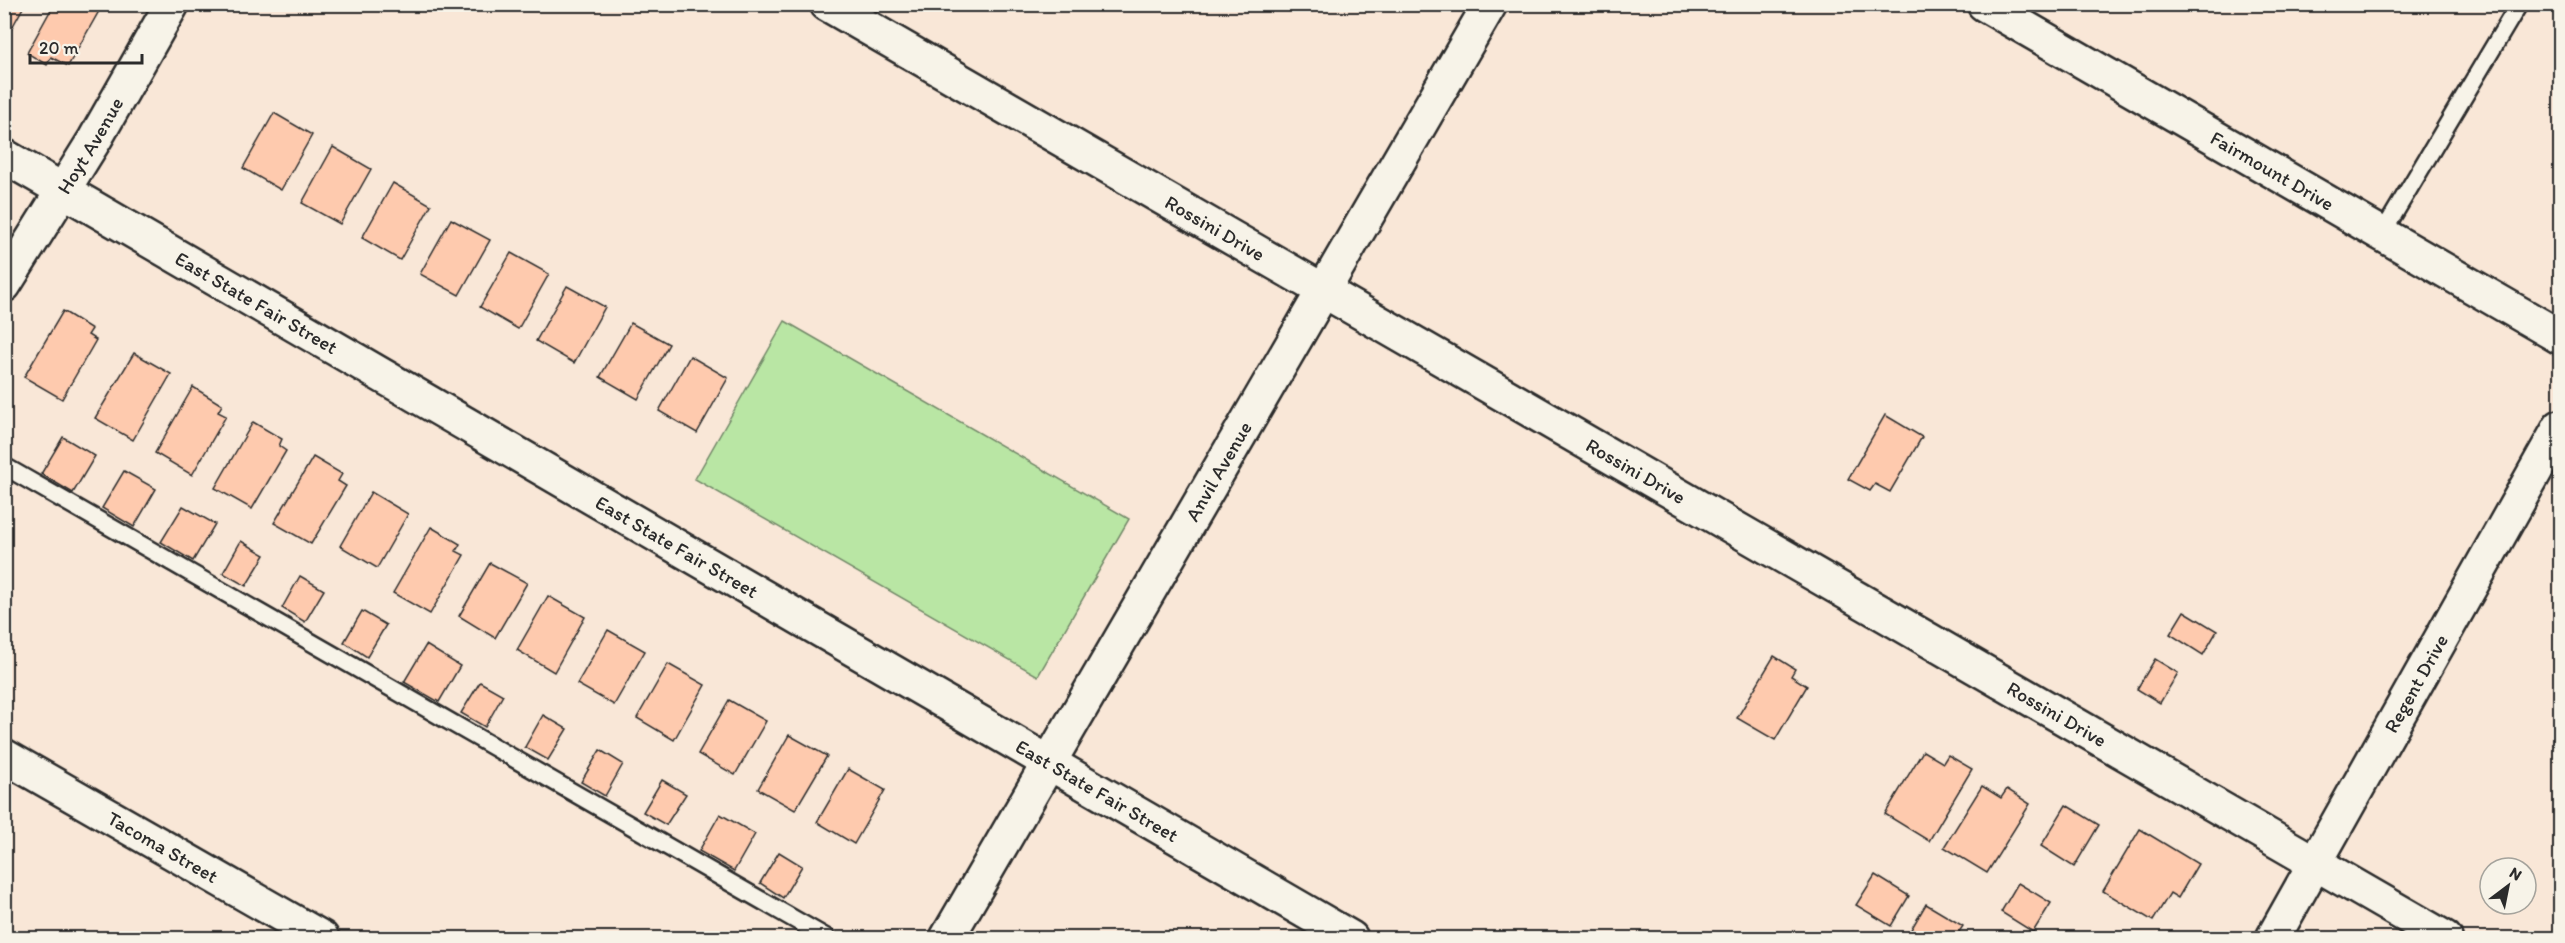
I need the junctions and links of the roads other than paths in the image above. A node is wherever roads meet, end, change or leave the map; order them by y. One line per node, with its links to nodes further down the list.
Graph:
1 (172, 4): 7 (street, Hoyt Avenue)
2 (827, 4): 10 (street, Rossini Drive)
3 (1490, 4): 10 (street, Anvil Avenue)
4 (1984, 4): 8 (street, Fairmount Drive)
5 (2519, 4): 8 (lane)
6 (4, 156): 7 (street, East State Fair Street)
7 (64, 190): 9 (street, Hoyt Avenue); 15 (street, East State Fair Street)
8 (2382, 234): 11 (street, Fairmount Drive)
9 (4, 285)
10 (1322, 292): 15 (street, Anvil Avenue); 16 (street, Rossini Drive)
11 (2560, 337)
12 (2560, 427): 16 (street, Regent Drive)
13 (4, 466): 18 (lane)
14 (4, 756): 17 (street, Tacoma Street)
15 (1047, 763): 19 (street, Anvil Avenue); 20 (street, East State Fair Street)
16 (2317, 864): 21 (street, Regent Drive); 22 (street, Rossini Drive)
17 (322, 939)
18 (827, 939)
19 (946, 939)
20 (1351, 939)
21 (2273, 939)
22 (2445, 939)

